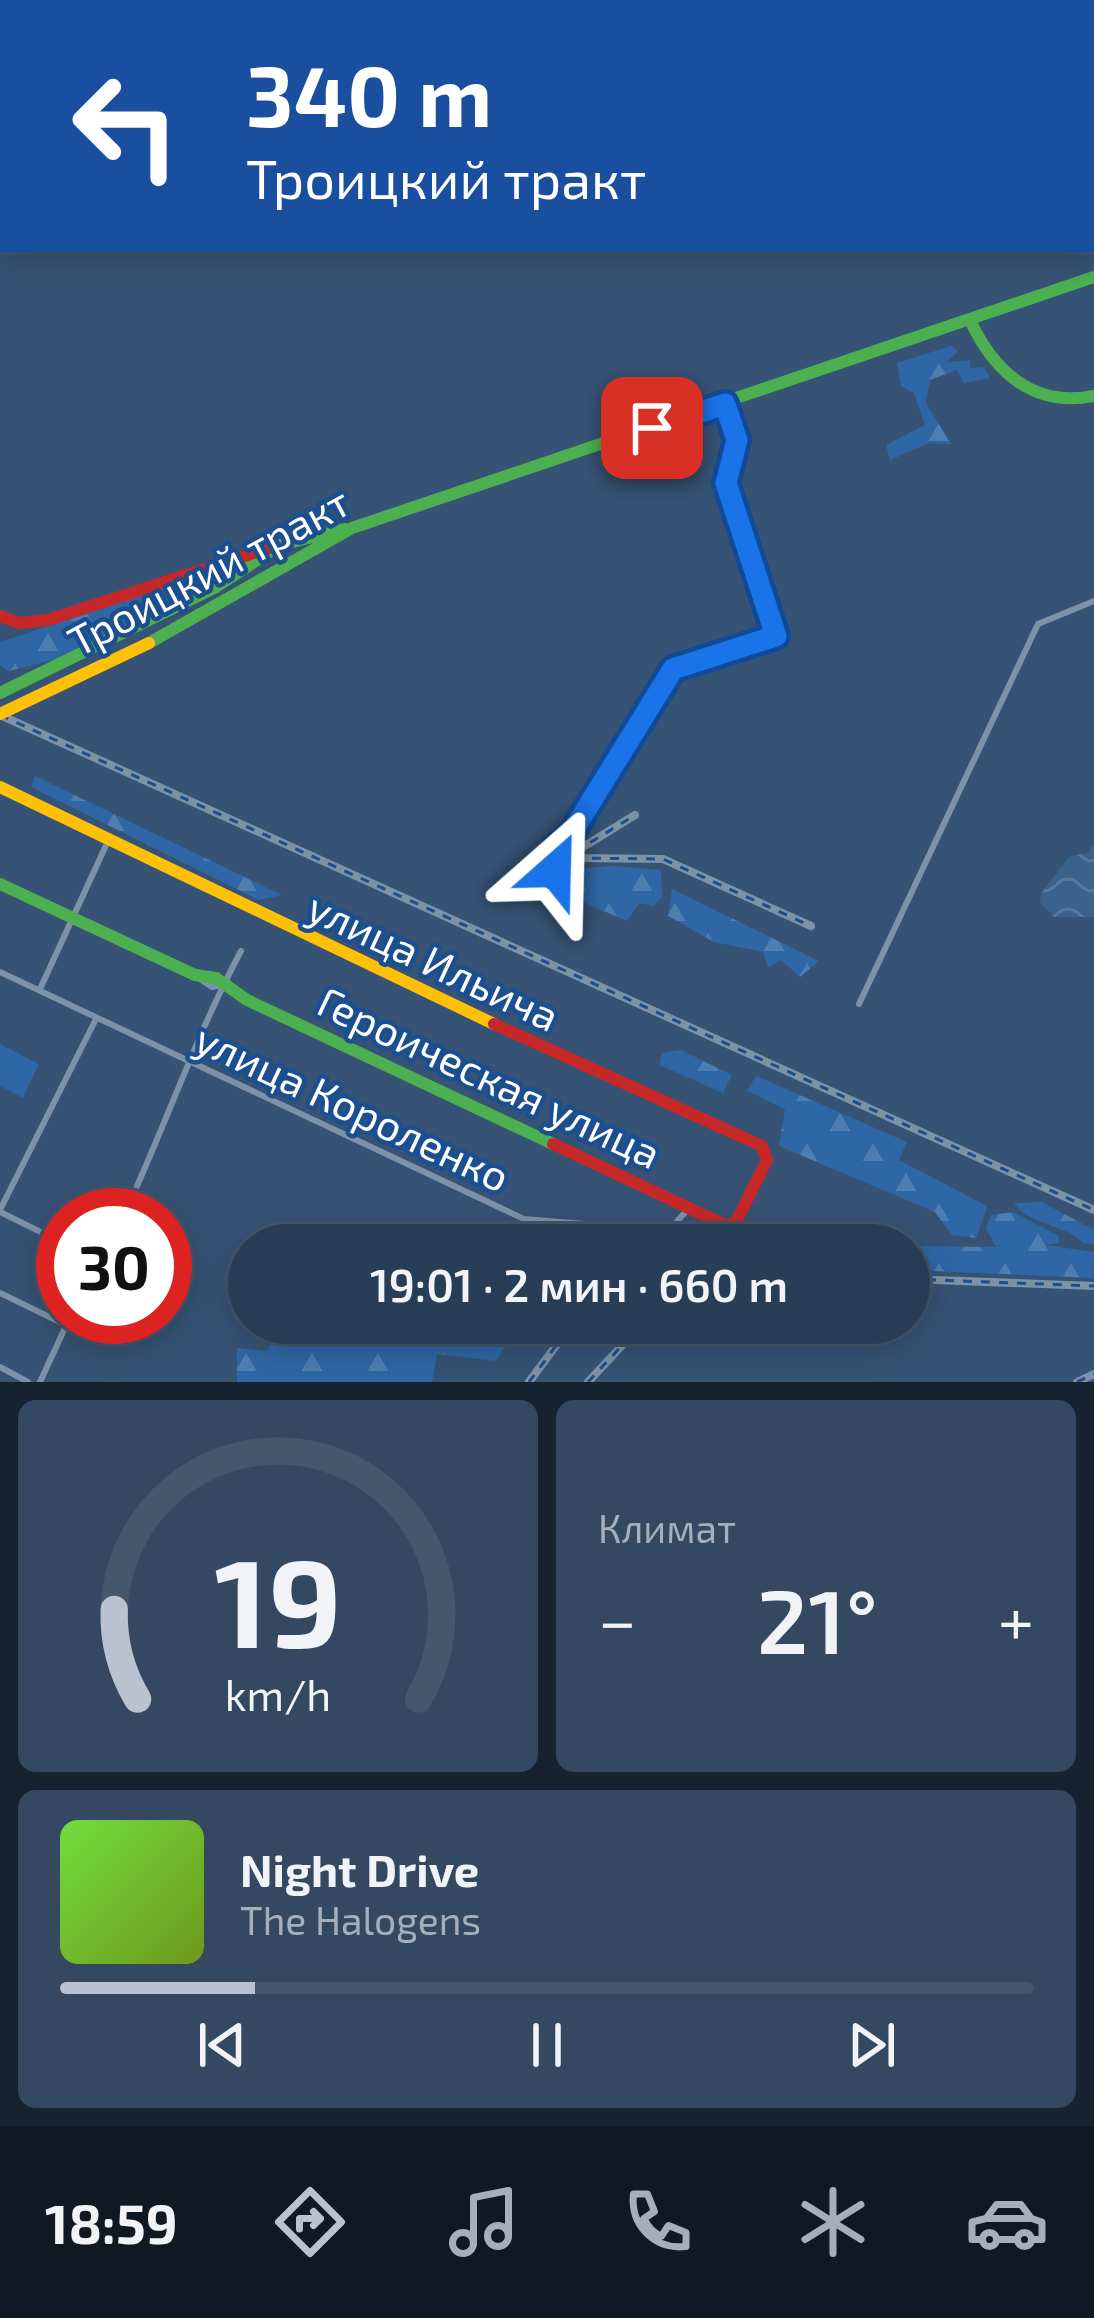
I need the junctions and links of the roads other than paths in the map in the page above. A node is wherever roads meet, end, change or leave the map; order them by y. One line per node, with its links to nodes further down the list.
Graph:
1 (1094, 277): 2 (street, Троицкий тракт)
2 (970, 320): 3 (street); 4 (street, Троицкий тракт)
3 (1094, 396)
4 (725, 404): 5 (street, Троицкий тракт); 15 (street)
5 (352, 528): 6 (street); 12 (street, Троицкий тракт, bridge)
6 (280, 545): 7 (street); 8 (street)
7 (238, 554): 8 (street); 10 (street)
8 (244, 569): 11 (street)
9 (1094, 601): 22 (street)
10 (0, 616)
11 (0, 693)
12 (0, 715)
13 (0, 787): 14 (street, улица Ильича)
14 (108, 841): 17 (street); 29 (street, улица Ильича)
15 (555, 870)
16 (0, 884): 17 (street, Героическая улица)
17 (74, 918): 20 (street, Героическая улица); 21 (street)
18 (241, 951): 20 (street)
19 (0, 972): 21 (street, улица Короленко)
20 (220, 985): 24 (street); 26 (street, Героическая улица)
21 (40, 989): 23 (street, улица Короленко)
22 (859, 1004)
23 (96, 1019): 24 (street, улица Короленко); 27 (street)
24 (189, 1061): 25 (street); 26 (street, улица Короленко)
25 (137, 1188)
26 (688, 1209): 28 (street, Героическая улица)
27 (0, 1211): 30 (street)
28 (729, 1224)
29 (733, 1224)
30 (36, 1229)
31 (0, 1293): 32 (street)
32 (36, 1308)
33 (57, 1344): 36 (street)
34 (0, 1367): 35 (street)
35 (28, 1382)
36 (40, 1382)

